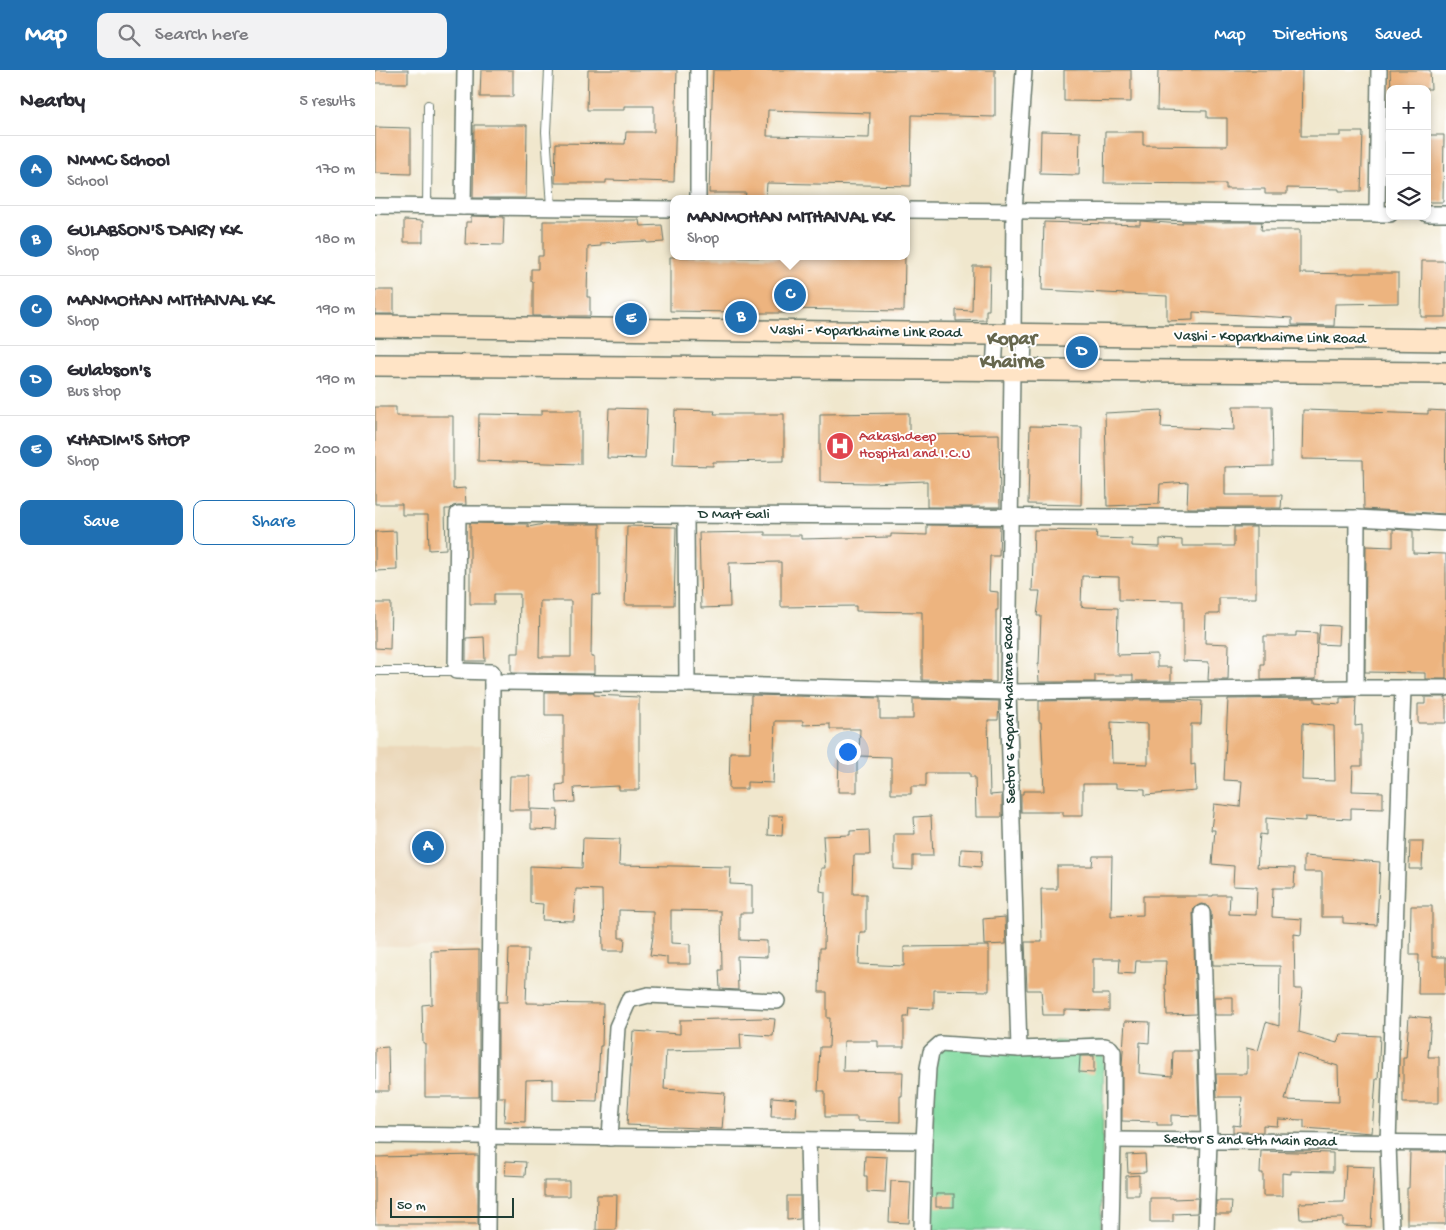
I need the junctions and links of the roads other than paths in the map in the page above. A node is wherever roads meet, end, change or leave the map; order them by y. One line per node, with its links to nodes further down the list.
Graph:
1 (465, 70): 10 (street)
2 (549, 70): 11 (lane)
3 (698, 70): 7 (street)
4 (1024, 70): 14 (street)
5 (1379, 70): 15 (street)
6 (428, 106): 9 (lane)
7 (698, 195)
8 (375, 206): 9 (street)
9 (427, 207): 10 (street)
10 (463, 207): 11 (street)
11 (551, 207): 12 (street)
12 (670, 208)
13 (910, 210): 14 (street)
14 (1014, 211): 15 (street); 19 (street)
15 (1384, 214)
16 (1431, 214): 17 (street)
17 (1446, 214)
18 (375, 326): 19 (main road, Vashi - Koparkhairne Link Road)
19 (1011, 334): 20 (main road, Vashi - Koparkhairne Link Road); 22 (street); 22 (street)
20 (1446, 340)
21 (375, 365): 22 (main road)
22 (1010, 370): 23 (main road); 25 (street, Sector 6 Kopar Khairane Road)
23 (1446, 373)
24 (686, 515): 25 (street, D Mart Gali); 29 (street, D Mart Gali); 31 (street)
25 (1010, 516): 26 (street, D Mart Gali); 35 (street, Sector 6 Kopar Khairane Road)
26 (1357, 518): 27 (street, D Mart Gali); 32 (street)
27 (1446, 523)
28 (375, 670): 29 (lane)
29 (456, 671): 30 (street)
30 (492, 682): 31 (street); 40 (street)
31 (687, 684): 35 (street)
32 (1356, 688): 33 (street); 35 (street)
33 (1403, 688): 34 (street); 46 (street)
34 (1446, 688)
35 (1009, 692): 38 (street, Sector 6 Kopar Khairane Road)
36 (1202, 913): 45 (street)
37 (777, 1001): 41 (street)
38 (1019, 1049): 43 (street); 44 (street)
39 (375, 1135): 40 (street)
40 (488, 1136): 41 (street); 48 (street)
41 (610, 1138): 42 (street)
42 (808, 1140): 44 (street); 49 (street)
43 (1113, 1140): 45 (street, Sector 5 and 6th Main Road); 51 (street)
44 (924, 1141): 50 (street)
45 (1209, 1141): 46 (street, Sector 5 and 6th Main Road); 52 (street)
46 (1388, 1143): 47 (street, Sector 5 and 6th Main Road); 53 (street)
47 (1446, 1143)
48 (487, 1230)
49 (810, 1230)
50 (922, 1230)
51 (1111, 1230)
52 (1205, 1230)
53 (1391, 1230)

